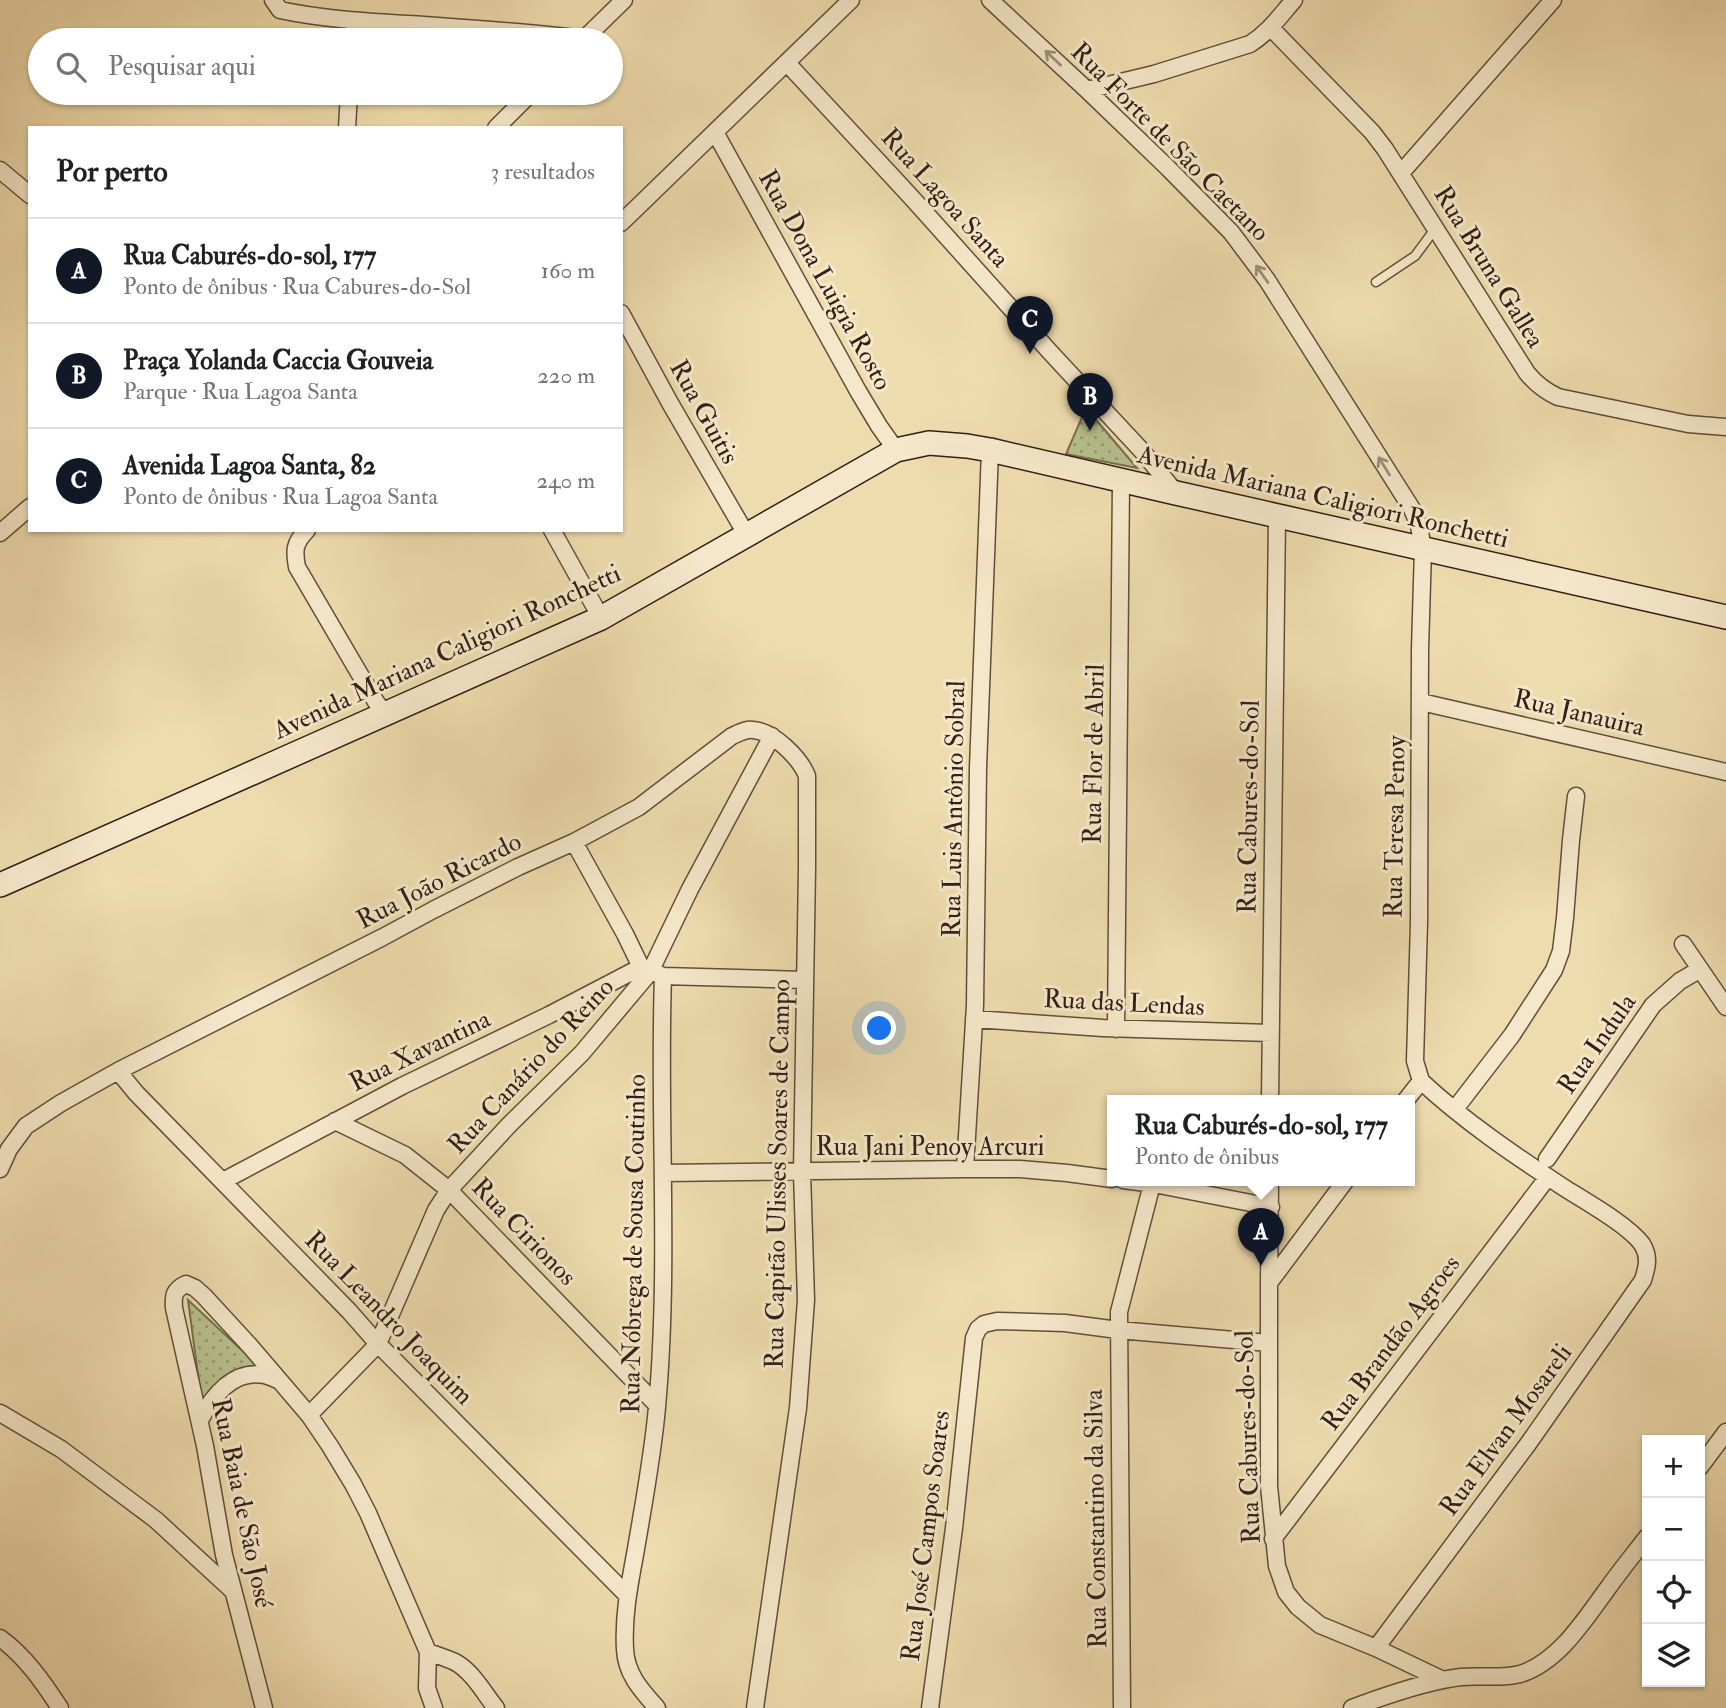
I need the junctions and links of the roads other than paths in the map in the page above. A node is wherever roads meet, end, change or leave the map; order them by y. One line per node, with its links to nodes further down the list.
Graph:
1 (272, 0): 7 (street)
2 (624, 0): 10 (street)
3 (851, 0): 12 (street)
4 (990, 0): 13 (street, Rua Forte de São Caetano, one-way to 4)
5 (1294, 0): 11 (street)
6 (1553, 0): 20 (street)
7 (355, 21): 8 (street); 9 (street)
8 (355, 28)
9 (450, 28)
10 (596, 28)
11 (1271, 28): 13 (street); 20 (street, Rua Bruna Gallea)
12 (787, 63): 18 (street); 30 (street, Rua Lagoa Santa)
13 (1087, 90): 37 (street, Rua Forte de São Caetano, one-way to 13)
14 (348, 105): 16 (street)
15 (519, 105): 17 (street)
16 (346, 126)
17 (498, 126)
18 (715, 132): 22 (street); 27 (street, Rua Dona Luigia Rosto)
19 (0, 170): 21 (street)
20 (1401, 173): 23 (street, Rua Bruna Gallea)
21 (28, 193)
22 (623, 221)
23 (1435, 229): 24 (lane); 26 (street, Rua Bruna Gallea)
24 (1376, 282)
25 (623, 317): 36 (street, Rua Guitis)
26 (1726, 428)
27 (897, 450): 28 (street, Avenida Mariana Caligiori Ronchetti); 36 (street, Avenida Mariana Caligiori Ronchetti)
28 (990, 450): 29 (street, Avenida Mariana Caligiori Ronchetti); 52 (street, Rua Luis Antônio Sobral)
29 (1122, 480): 30 (street, Avenida Mariana Caligiori Ronchetti); 53 (street, Rua Flor de Abril)
30 (1176, 493): 32 (street, Avenida Mariana Caligiori Ronchetti)
31 (28, 509): 35 (street)
32 (1277, 516): 37 (street, Avenida Mariana Caligiori Ronchetti); 54 (street, Rua Cabures-do-Sol)
33 (305, 532): 41 (street)
34 (553, 532): 39 (street)
35 (0, 533)
36 (746, 534): 39 (street, Avenida Mariana Caligiori Ronchetti)
37 (1423, 549): 38 (street, Avenida Mariana Caligiori Ronchetti); 40 (street, Rua Teresa Penoy)
38 (1726, 617)
39 (601, 618): 41 (street, Avenida Mariana Caligiori Ronchetti)
40 (1421, 702): 43 (street, Rua Janauira); 56 (street, Rua Teresa Penoy)
41 (385, 713): 46 (street, Avenida Mariana Caligiori Ronchetti)
42 (772, 736): 45 (street, Rua João Ricardo); 49 (street, Rua Canário do Reino); 50 (street, Rua Capitão Ulisses Soares de Campo)
43 (1726, 772)
44 (1576, 796): 59 (street)
45 (574, 842): 49 (street, Rua Nóbrega de Sousa Coutinho); 55 (street, Rua João Ricardo)
46 (0, 885)
47 (1683, 944): 48 (street)
48 (1699, 970): 51 (street); 61 (street, Rua Indula)
49 (651, 972): 50 (street, Rua Xavantina); 60 (street, Rua Xavantina); 65 (street, Rua Nóbrega de Sousa Coutinho); 73 (street, Rua Canário do Reino)
50 (804, 980): 64 (street, Rua Capitão Ulisses Soares de Campo)
51 (1726, 1007)
52 (974, 1019): 53 (street, Rua das Lendas); 63 (street, Rua Luis Antônio Sobral)
53 (1116, 1029): 54 (street, Rua das Lendas)
54 (1272, 1033): 57 (street, Rua Cabures-do-Sol)
55 (118, 1071): 62 (street, Rua João Ricardo); 68 (street, Rua Leandro Joaquim)
56 (1421, 1081): 58 (street); 59 (street)
57 (1270, 1095)
58 (1410, 1095)
59 (1455, 1109): 66 (street)
60 (335, 1121): 68 (street, Rua Xavantina); 73 (street, Rua Cirionos)
61 (1547, 1159)
62 (0, 1169)
63 (965, 1169): 64 (street, Rua Jani Penoy Arcuri); 67 (street, Rua Jani Penoy Arcuri)
64 (802, 1172): 65 (street, Rua Jani Penoy Arcuri); 99 (street, Rua Capitão Ulisses Soares de Campo)
65 (663, 1173): 80 (street, Rua Nóbrega de Sousa Coutinho)
66 (1548, 1177): 86 (street, Rua Brandão Agroes); 91 (street, Rua Elvan Mosareli)
67 (1107, 1178)
68 (223, 1181): 77 (street, Rua Leandro Joaquim)
69 (1151, 1186): 76 (street, Rua Constantino da Silva)
70 (1162, 1186): 74 (street)
71 (1270, 1186): 74 (street, Rua Cabures-do-Sol)
72 (1342, 1186): 75 (street)
73 (449, 1190): 77 (street, Rua Canário do Reino); 80 (street, Rua Cirionos)
74 (1270, 1207): 75 (street, Rua Cabures-do-Sol)
75 (1269, 1283): 78 (street, Rua Cabures-do-Sol)
76 (1118, 1330): 78 (street); 100 (street, Rua José Campos Soares); 101 (street, Rua Constantino da Silva)
77 (378, 1343): 82 (street, Rua Canário do Reino); 89 (street, Rua Leandro Joaquim)
78 (1269, 1343): 86 (street, Rua Cabures-do-Sol)
79 (280, 1381): 82 (street); 83 (street); 83 (street, Rua Baia de São José)
80 (657, 1405): 89 (street, Rua Nóbrega de Sousa Coutinho)
81 (0, 1413): 88 (street)
82 (309, 1415): 92 (street)
83 (200, 1420): 88 (street, Rua Baia de São José)
84 (1726, 1432): 85 (street)
85 (1705, 1460)
86 (1273, 1539): 91 (street, Rua Cabures-do-Sol)
87 (1642, 1544): 93 (street)
88 (232, 1590): 95 (street, Rua Baia de São José)
89 (628, 1596): 98 (street, Rua Nóbrega de Sousa Coutinho)
90 (0, 1638): 94 (street)
91 (1376, 1648): 93 (street, Rua Cabures-do-Sol)
92 (428, 1652): 96 (street); 97 (street)
93 (1443, 1680): 102 (street)
94 (60, 1708)
95 (264, 1708)
96 (434, 1708)
97 (496, 1708)
98 (657, 1708)
99 (755, 1708)
100 (930, 1708)
101 (1122, 1708)
102 (1352, 1708)

